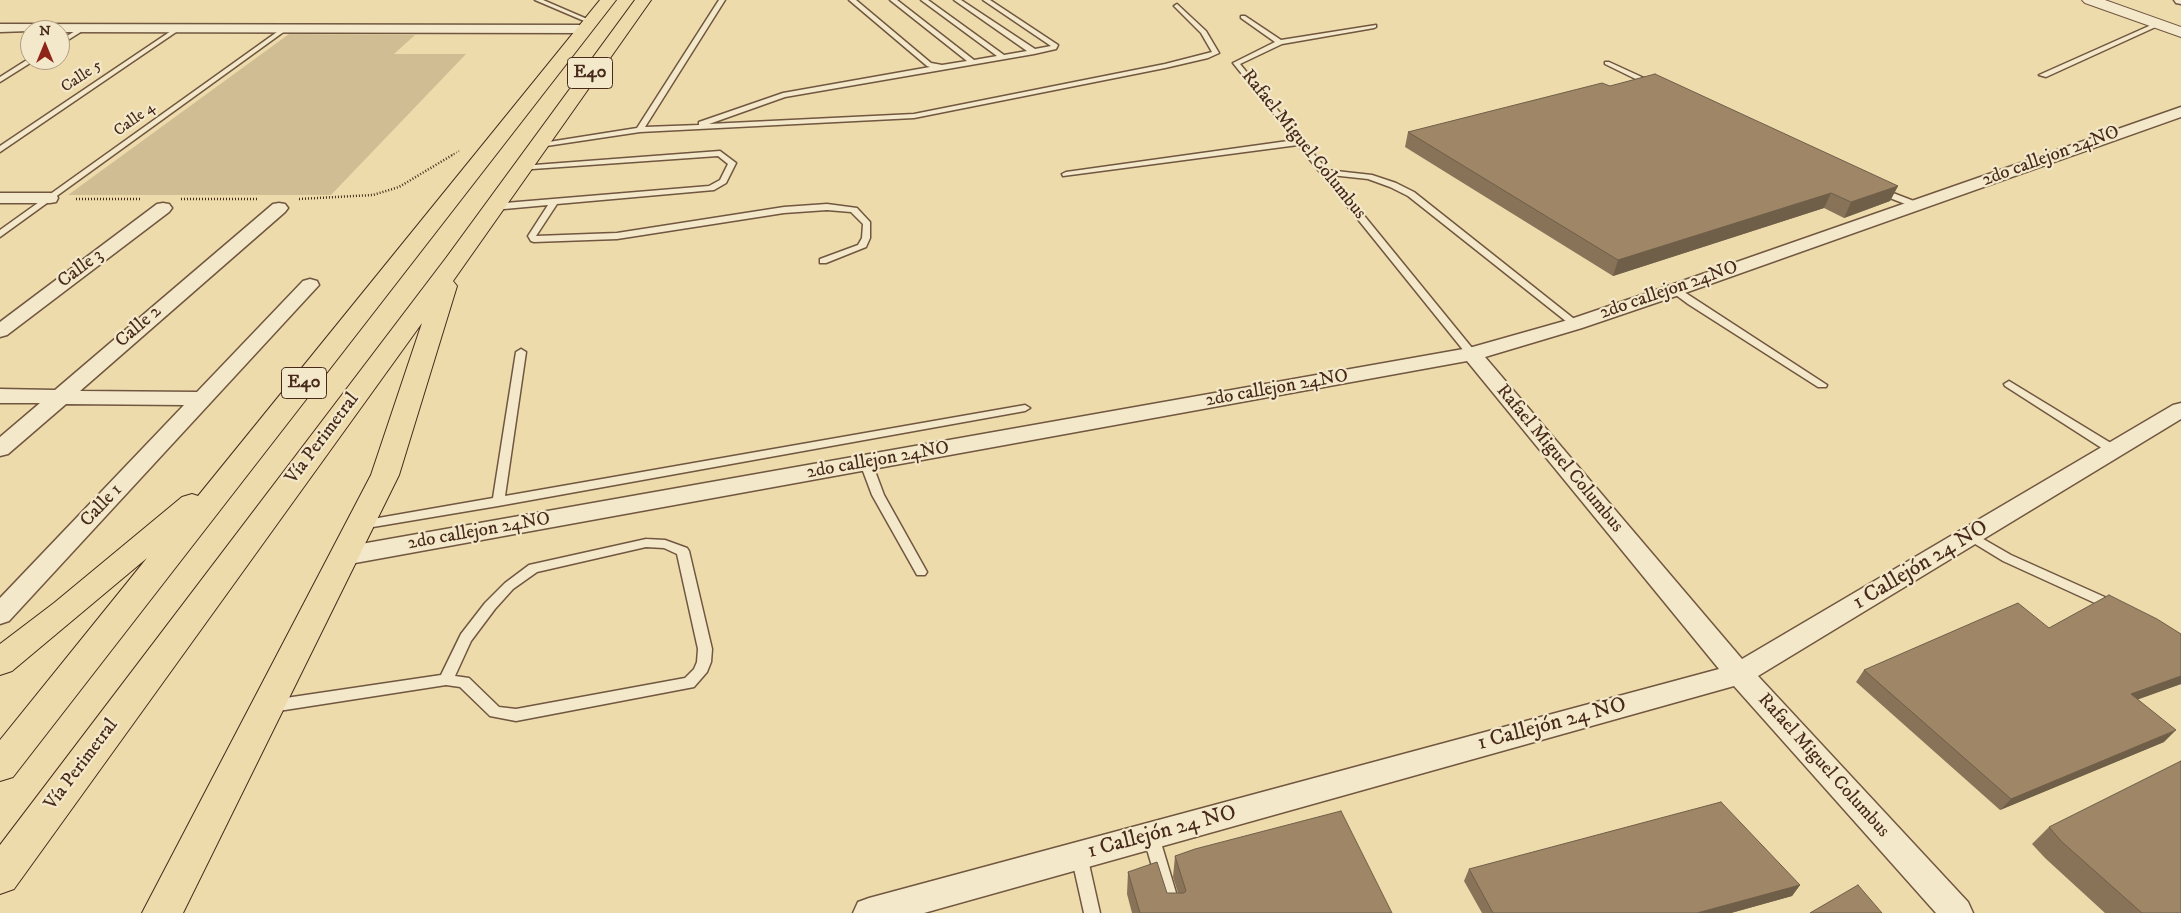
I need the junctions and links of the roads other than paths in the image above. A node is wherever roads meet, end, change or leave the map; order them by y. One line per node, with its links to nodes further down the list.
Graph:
1 (538, 0): 16 (lane)
2 (608, 0): 16 (highway, E40)
3 (643, 0): 37 (highway, Vía Perimetral / E40)
4 (722, 0): 35 (lane)
5 (852, 0): 29 (lane)
6 (893, 0): 27 (lane)
7 (924, 0): 26 (lane)
8 (957, 0): 25 (lane)
9 (986, 0): 25 (lane)
10 (2090, 0): 12 (street)
11 (1177, 6): 35 (lane)
12 (2125, 6): 14 (street); 15 (street)
13 (1243, 17): 24 (lane)
14 (2158, 24): 22 (street); 31 (lane)
15 (2181, 24)
16 (588, 25): 21 (street); 69 (highway, E40)
17 (1374, 26): 24 (lane)
18 (0, 28): 19 (street)
19 (84, 28): 20 (street); 23 (lane)
20 (179, 28): 21 (street); 38 (lane, Calle 5)
21 (286, 28): 44 (lane, Calle 4)
22 (2181, 32)
23 (70, 37)
24 (1280, 42): 36 (lane, Rafael Miguel Columbus)
25 (1034, 52): 26 (lane)
26 (1003, 57): 27 (lane)
27 (974, 62): 29 (lane)
28 (1608, 63): 33 (lane)
29 (945, 67): 35 (lane)
30 (20, 68): 32 (lane)
31 (2043, 75)
32 (0, 80)
33 (1662, 88)
34 (2181, 112): 47 (street, 2do callejon 24NO)
35 (640, 130): 37 (lane)
36 (1301, 142): 40 (lane, Rafael Miguel Columbus); 41 (lane)
37 (536, 146): 39 (highway, Vía Perimetral / E40)
38 (0, 150)
39 (521, 168): 46 (lane); 48 (highway, Vía Perimetral / E40)
40 (1324, 172): 55 (lane); 58 (lane, Rafael Miguel Columbus)
41 (1066, 174)
42 (1870, 186): 47 (lane)
43 (0, 198): 44 (street)
44 (50, 198): 50 (lane, Calle 4)
45 (163, 202): 56 (street, Calle 3)
46 (553, 203): 48 (lane); 51 (lane)
47 (1916, 205): 54 (street, 2do callejon 24NO)
48 (493, 207): 52 (highway, Vía Perimetral / E40)
49 (279, 208): 62 (street, Calle 2)
50 (0, 234)
51 (822, 261)
52 (454, 263): 71 (highway); 84 (highway, Vía Perimetral / E40)
53 (310, 285): 63 (street, Calle 1)
54 (1675, 290): 55 (street, 2do callejon 24NO); 60 (lane)
55 (1575, 324): 58 (street, 2do callejon 24NO)
56 (0, 331)
57 (521, 352): 70 (lane)
58 (1472, 354): 68 (street, 2do callejon 24NO); 78 (street, Rafael Miguel Columbus)
59 (2009, 384): 67 (lane)
60 (1822, 385)
61 (0, 396): 62 (street)
62 (58, 397): 63 (street); 66 (street, Calle 2)
63 (203, 399): 76 (street, Calle 1)
64 (1025, 408): 70 (lane)
65 (2181, 410): 67 (street, 1 Callejón 24 NO)
66 (0, 449)
67 (2114, 451): 72 (street, 1 Callejón 24 NO)
68 (866, 463): 73 (street, 2do callejon 24NO); 74 (lane)
69 (237, 467): 77 (highway); 81 (highway, E40)
70 (498, 502): 71 (lane)
71 (360, 525): 73 (highway)
72 (1971, 536): 75 (lane); 78 (street, 1 Callejón 24 NO)
73 (344, 556): 80 (highway)
74 (921, 572)
75 (2126, 612)
76 (0, 614)
77 (0, 662)
78 (1739, 674): 82 (street, 1 Callejón 24 NO); 89 (street, Rafael Miguel Columbus)
79 (446, 680): 79 (lane); 80 (lane)
80 (268, 706): 85 (highway)
81 (0, 766)
82 (1151, 836): 83 (street, 1 Callejón 24 NO); 88 (lane)
83 (1079, 855): 86 (street, 1 Callejón 24 NO); 87 (lane)
84 (0, 876)
85 (162, 913)
86 (869, 913)
87 (1092, 913)
88 (1174, 913)
89 (1957, 913)

